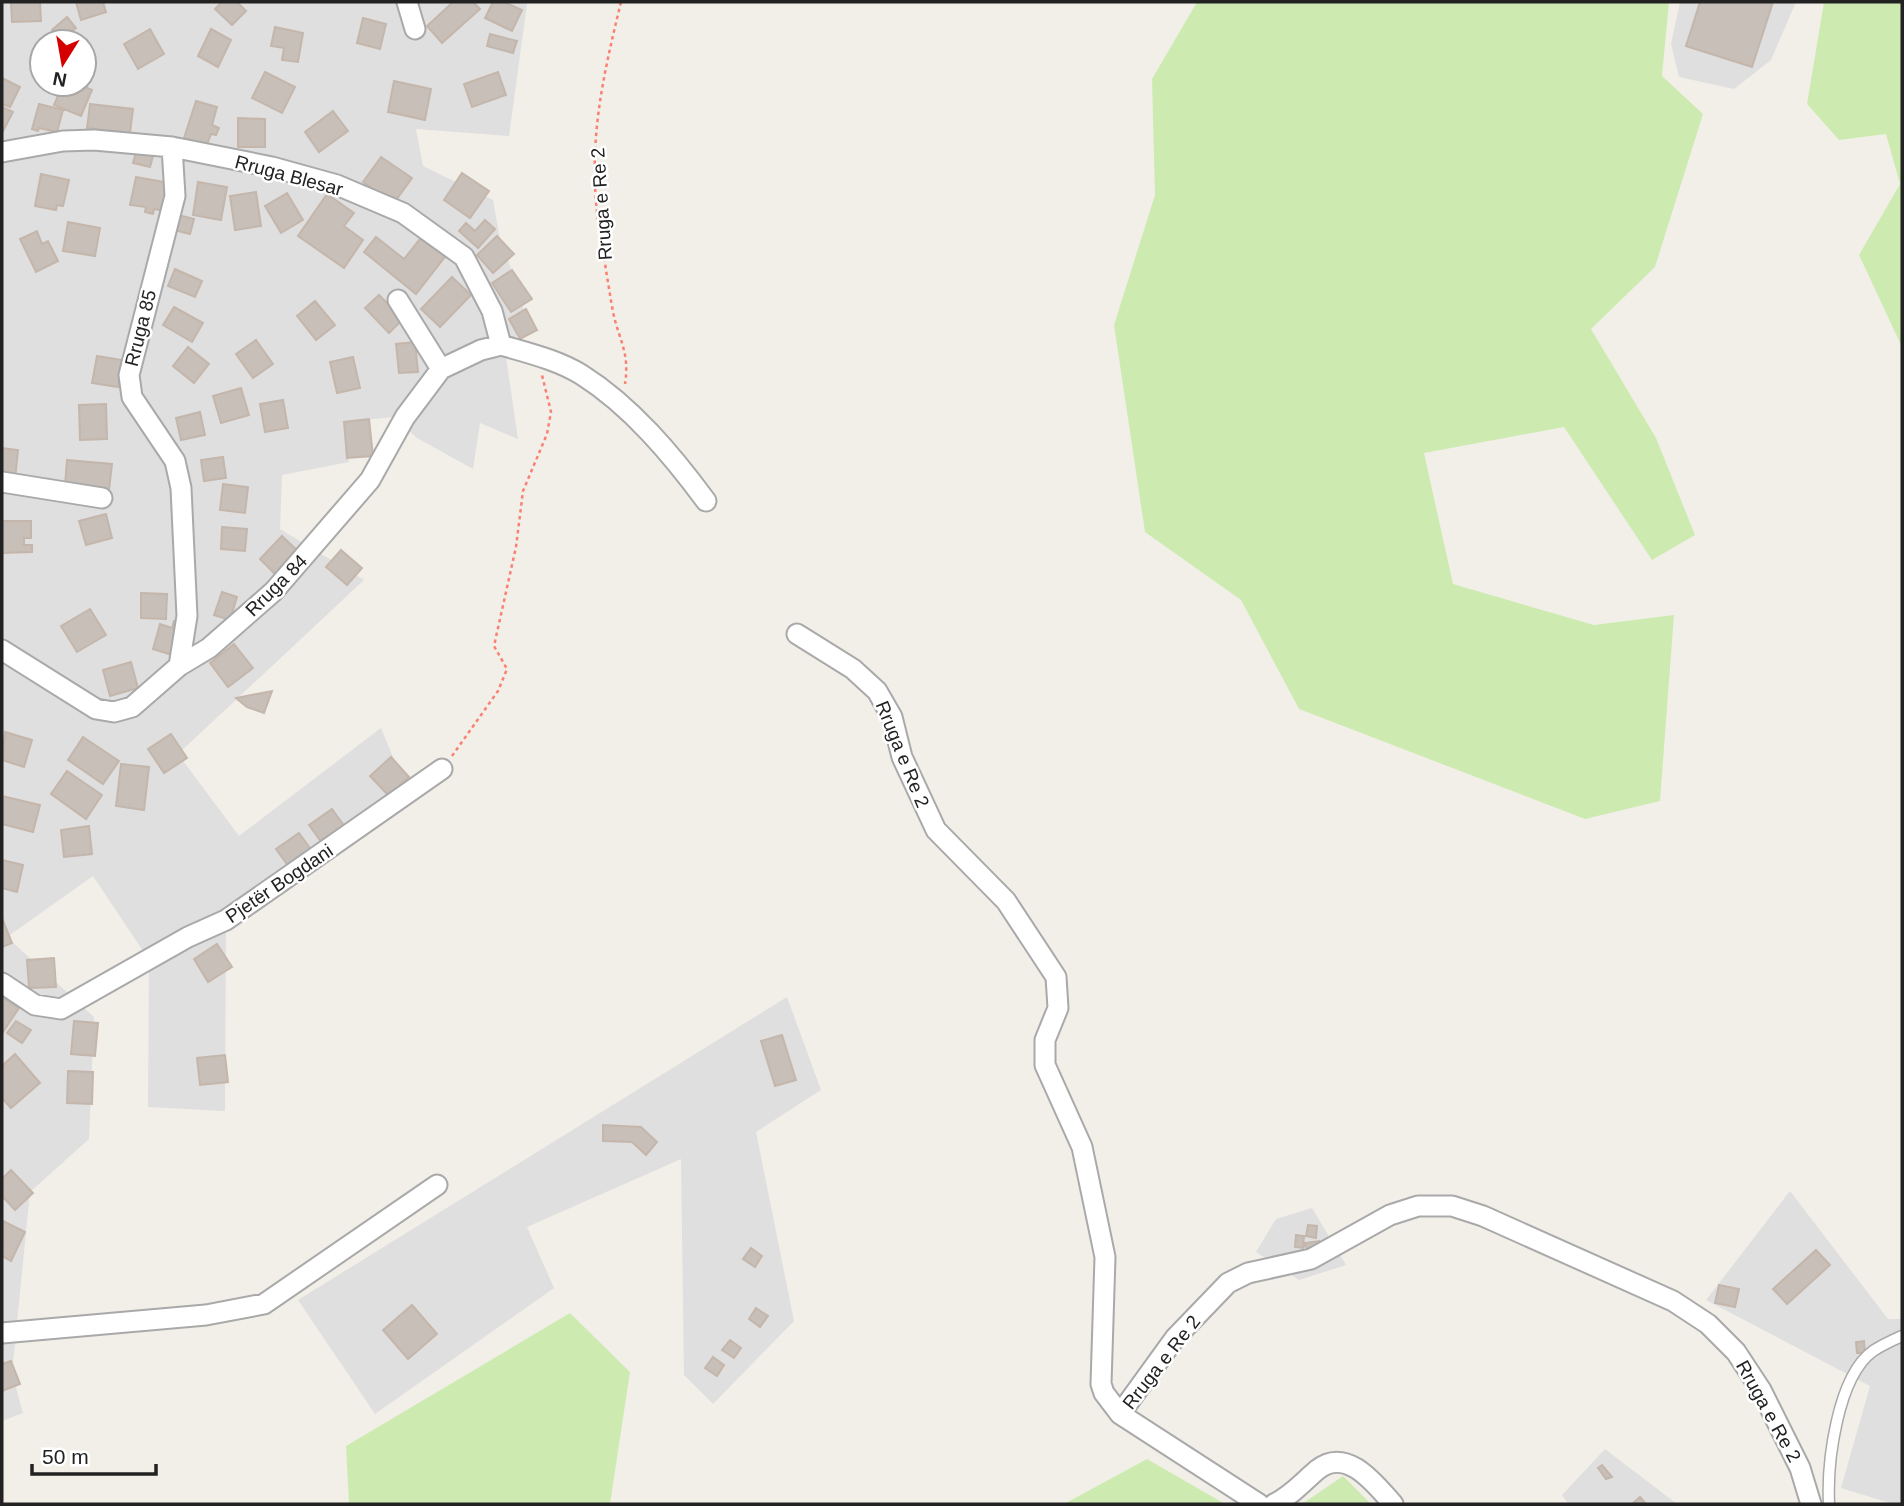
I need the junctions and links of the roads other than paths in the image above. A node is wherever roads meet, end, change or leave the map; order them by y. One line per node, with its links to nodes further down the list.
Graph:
1 (407, 2): 2 (street)
2 (415, 29)
3 (172, 147): 4 (street, Rruga Blesar); 6 (street, Rruga Blesar); 13 (street, Rruga 85)
4 (2, 152)
5 (398, 300): 7 (street)
6 (501, 345): 7 (street, Rruga 84); 10 (street)
7 (442, 369): 13 (street, Rruga 84)
8 (2, 482): 9 (street)
9 (102, 498)
10 (706, 502)
11 (797, 634): 19 (street, Rruga e Re 2)
12 (2, 650): 13 (street, Rruga 84)
13 (179, 666)
14 (442, 769): 15 (street, Pjetër Bogdani)
15 (2, 982)
16 (437, 1185): 17 (street)
17 (2, 1334)
18 (1902, 1336): 24 (lane)
19 (1120, 1414): 20 (street); 23 (street, Rruga e Re 2)
20 (1259, 1504)
21 (1274, 1504): 22 (street)
22 (1393, 1504)
23 (1811, 1504)
24 (1829, 1504)

